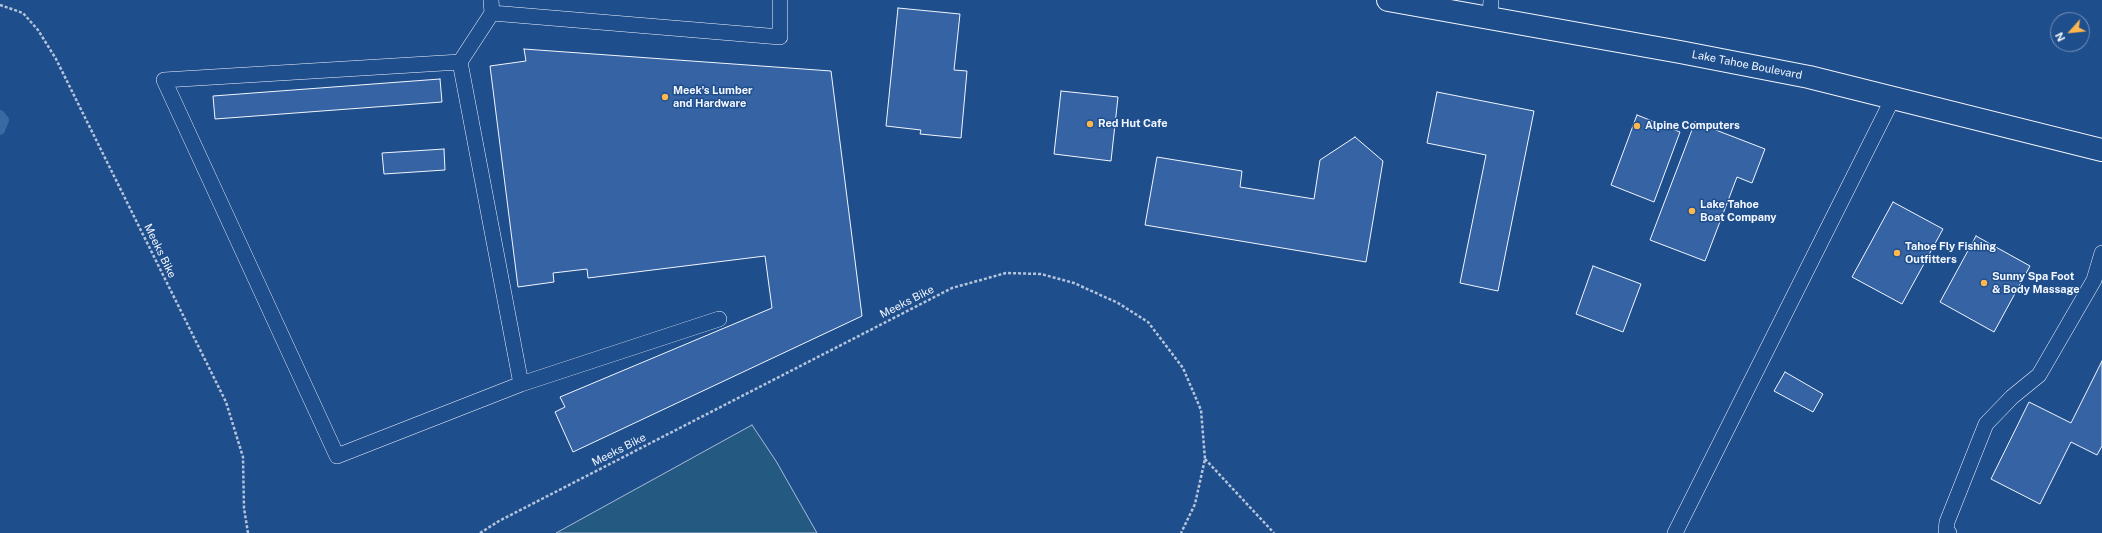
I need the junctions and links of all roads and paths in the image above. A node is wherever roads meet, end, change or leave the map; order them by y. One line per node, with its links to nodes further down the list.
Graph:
1 (780, 0): 4 (lane)
2 (1394, 1): 5 (highway, Lake Tahoe Boulevard)
3 (0, 5): 13 (path, Meeks Bike)
4 (491, 6): 6 (lane)
5 (1491, 9): 7 (highway, Lake Tahoe Boulevard)
6 (460, 62): 11 (lane); 11 (lane)
7 (1893, 98): 8 (highway, Lake Tahoe Boulevard); 17 (lane)
8 (2102, 150)
9 (2102, 253): 18 (lane)
10 (718, 319): 11 (lane)
11 (521, 384)
12 (1205, 460): 14 (path, Meeks Bike); 15 (path, Meeks Bike); 16 (path)
13 (248, 533)
14 (480, 533)
15 (1181, 533)
16 (1274, 533)
17 (1675, 533)
18 (1949, 533)

